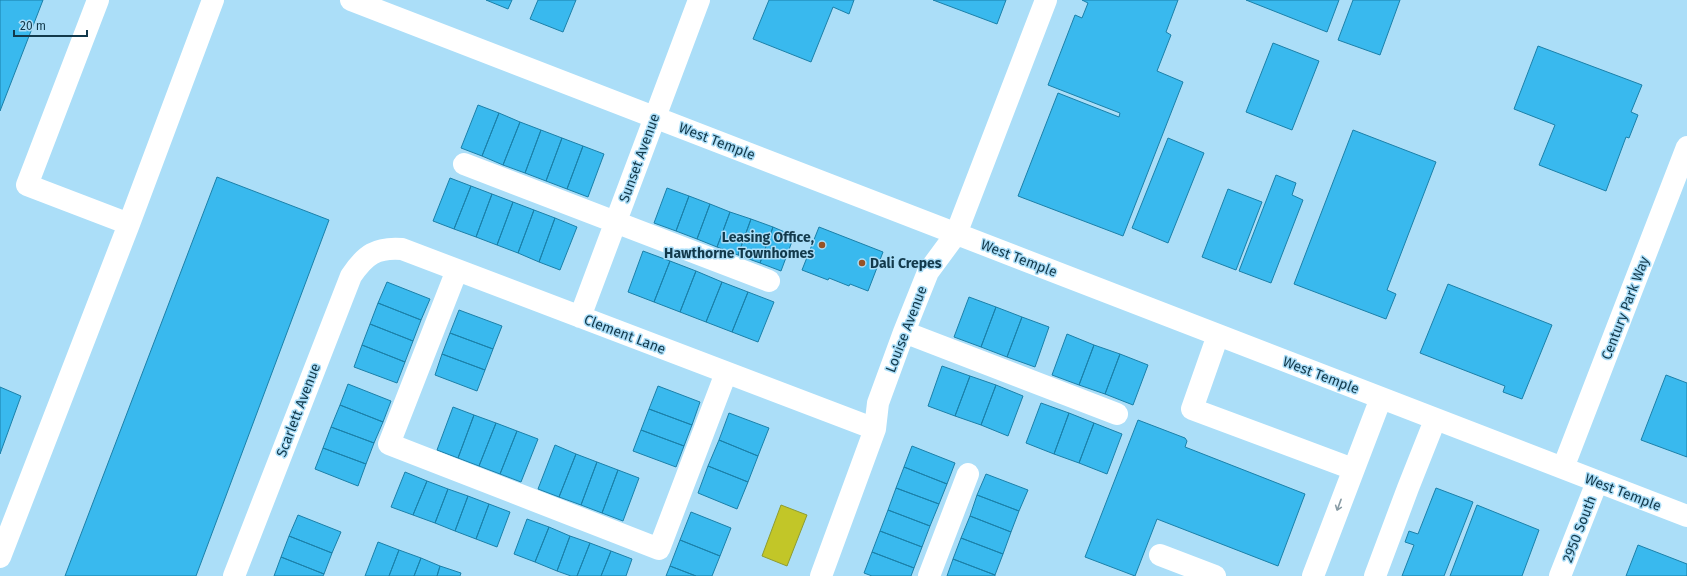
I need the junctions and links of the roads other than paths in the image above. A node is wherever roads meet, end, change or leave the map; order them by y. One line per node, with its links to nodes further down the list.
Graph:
1 (98, 0): 10 (street)
2 (213, 0): 10 (street)
3 (699, 0): 6 (street, Sunset Avenue)
4 (1046, 0): 11 (street, Louise Avenue)
5 (357, 1): 6 (street, West Temple)
6 (655, 117): 9 (street, Sunset Avenue); 11 (street, West Temple)
7 (1687, 147): 23 (street, Century Park Way)
8 (464, 164): 9 (street)
9 (615, 222): 14 (street); 15 (street, Sunset Avenue)
10 (129, 224): 29 (street)
11 (956, 234): 16 (street, Louise Avenue); 17 (street, West Temple)
12 (374, 253): 13 (street, Clement Lane); 30 (street, Scarlett Avenue)
13 (457, 270): 15 (street, Clement Lane); 18 (street)
14 (768, 281)
15 (580, 317): 18 (street, Clement Lane)
16 (904, 332): 20 (street); 22 (street, Louise Avenue)
17 (1218, 335): 19 (street, West Temple); 24 (street)
18 (726, 373): 22 (street, Clement Lane)
19 (1381, 398): 21 (street, West Temple); 24 (street)
20 (1117, 414)
21 (1436, 420): 23 (street, West Temple); 35 (street)
22 (875, 429): 31 (street, Louise Avenue)
23 (1563, 468): 26 (street, West Temple)
24 (1353, 469): 34 (street, one-way to 34)
25 (968, 474): 32 (street)
26 (1597, 482): 27 (street, West Temple); 36 (street, 2950 South)
27 (1687, 516)
28 (1160, 555): 33 (street)
29 (0, 557)
30 (234, 576)
31 (821, 576)
32 (929, 576)
33 (1215, 576)
34 (1313, 576)
35 (1375, 576)
36 (1560, 576)

